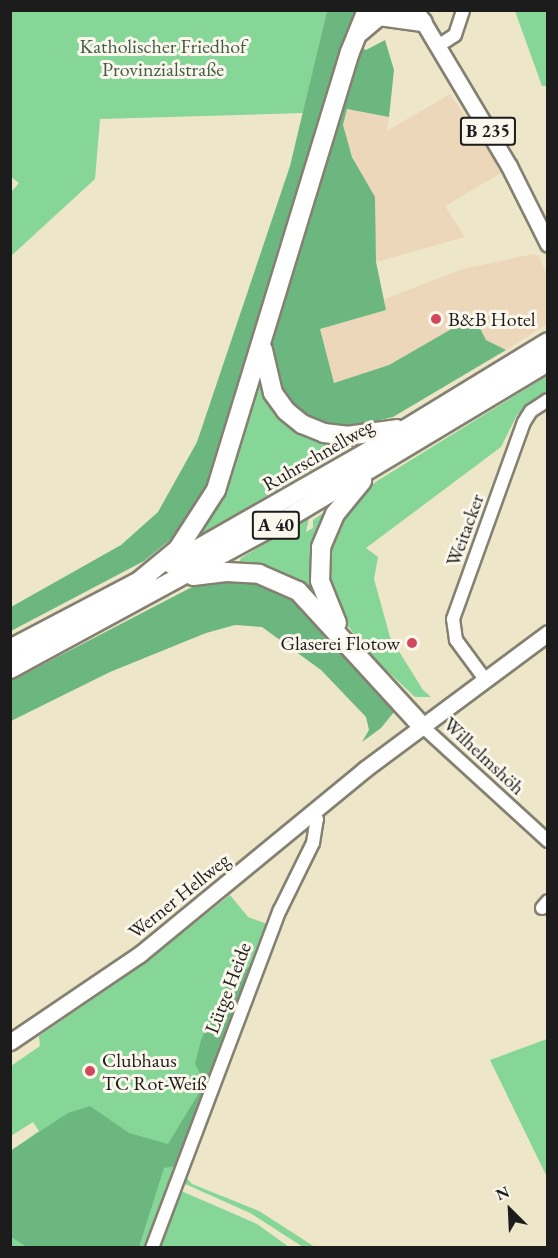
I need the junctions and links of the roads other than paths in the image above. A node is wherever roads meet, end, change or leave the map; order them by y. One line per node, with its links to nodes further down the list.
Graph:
1 (463, 10): 4 (street)
2 (377, 12): 3 (highway); 7 (highway)
3 (420, 16): 4 (main road, B 235)
4 (438, 46): 5 (main road, B 235)
5 (548, 244)
6 (548, 342): 10 (highway, Ruhrschnellweg / A 40)
7 (262, 345): 10 (highway); 12 (highway)
8 (548, 362): 11 (highway, Ruhrschnellweg / A 40)
9 (548, 400): 18 (street, Weitacker)
10 (428, 416): 12 (highway, Ruhrschnellweg / A 40)
11 (387, 460): 13 (highway, Ruhrschnellweg / A 40); 15 (highway)
12 (137, 583): 16 (highway, Ruhrschnellweg / A 40)
13 (164, 587): 15 (highway); 17 (highway, Ruhrschnellweg / A 40)
14 (548, 633): 18 (main road, Werner Hellweg)
15 (342, 635): 19 (highway)
16 (10, 649)
17 (10, 669)
18 (484, 678): 19 (main road, Werner Hellweg)
19 (421, 724): 20 (main road, Werner Hellweg); 21 (street, Wilhelmshöh)
20 (313, 813): 22 (main road, Werner Hellweg); 23 (street, Lütge Heide)
21 (548, 841)
22 (10, 1042)
23 (152, 1248)

